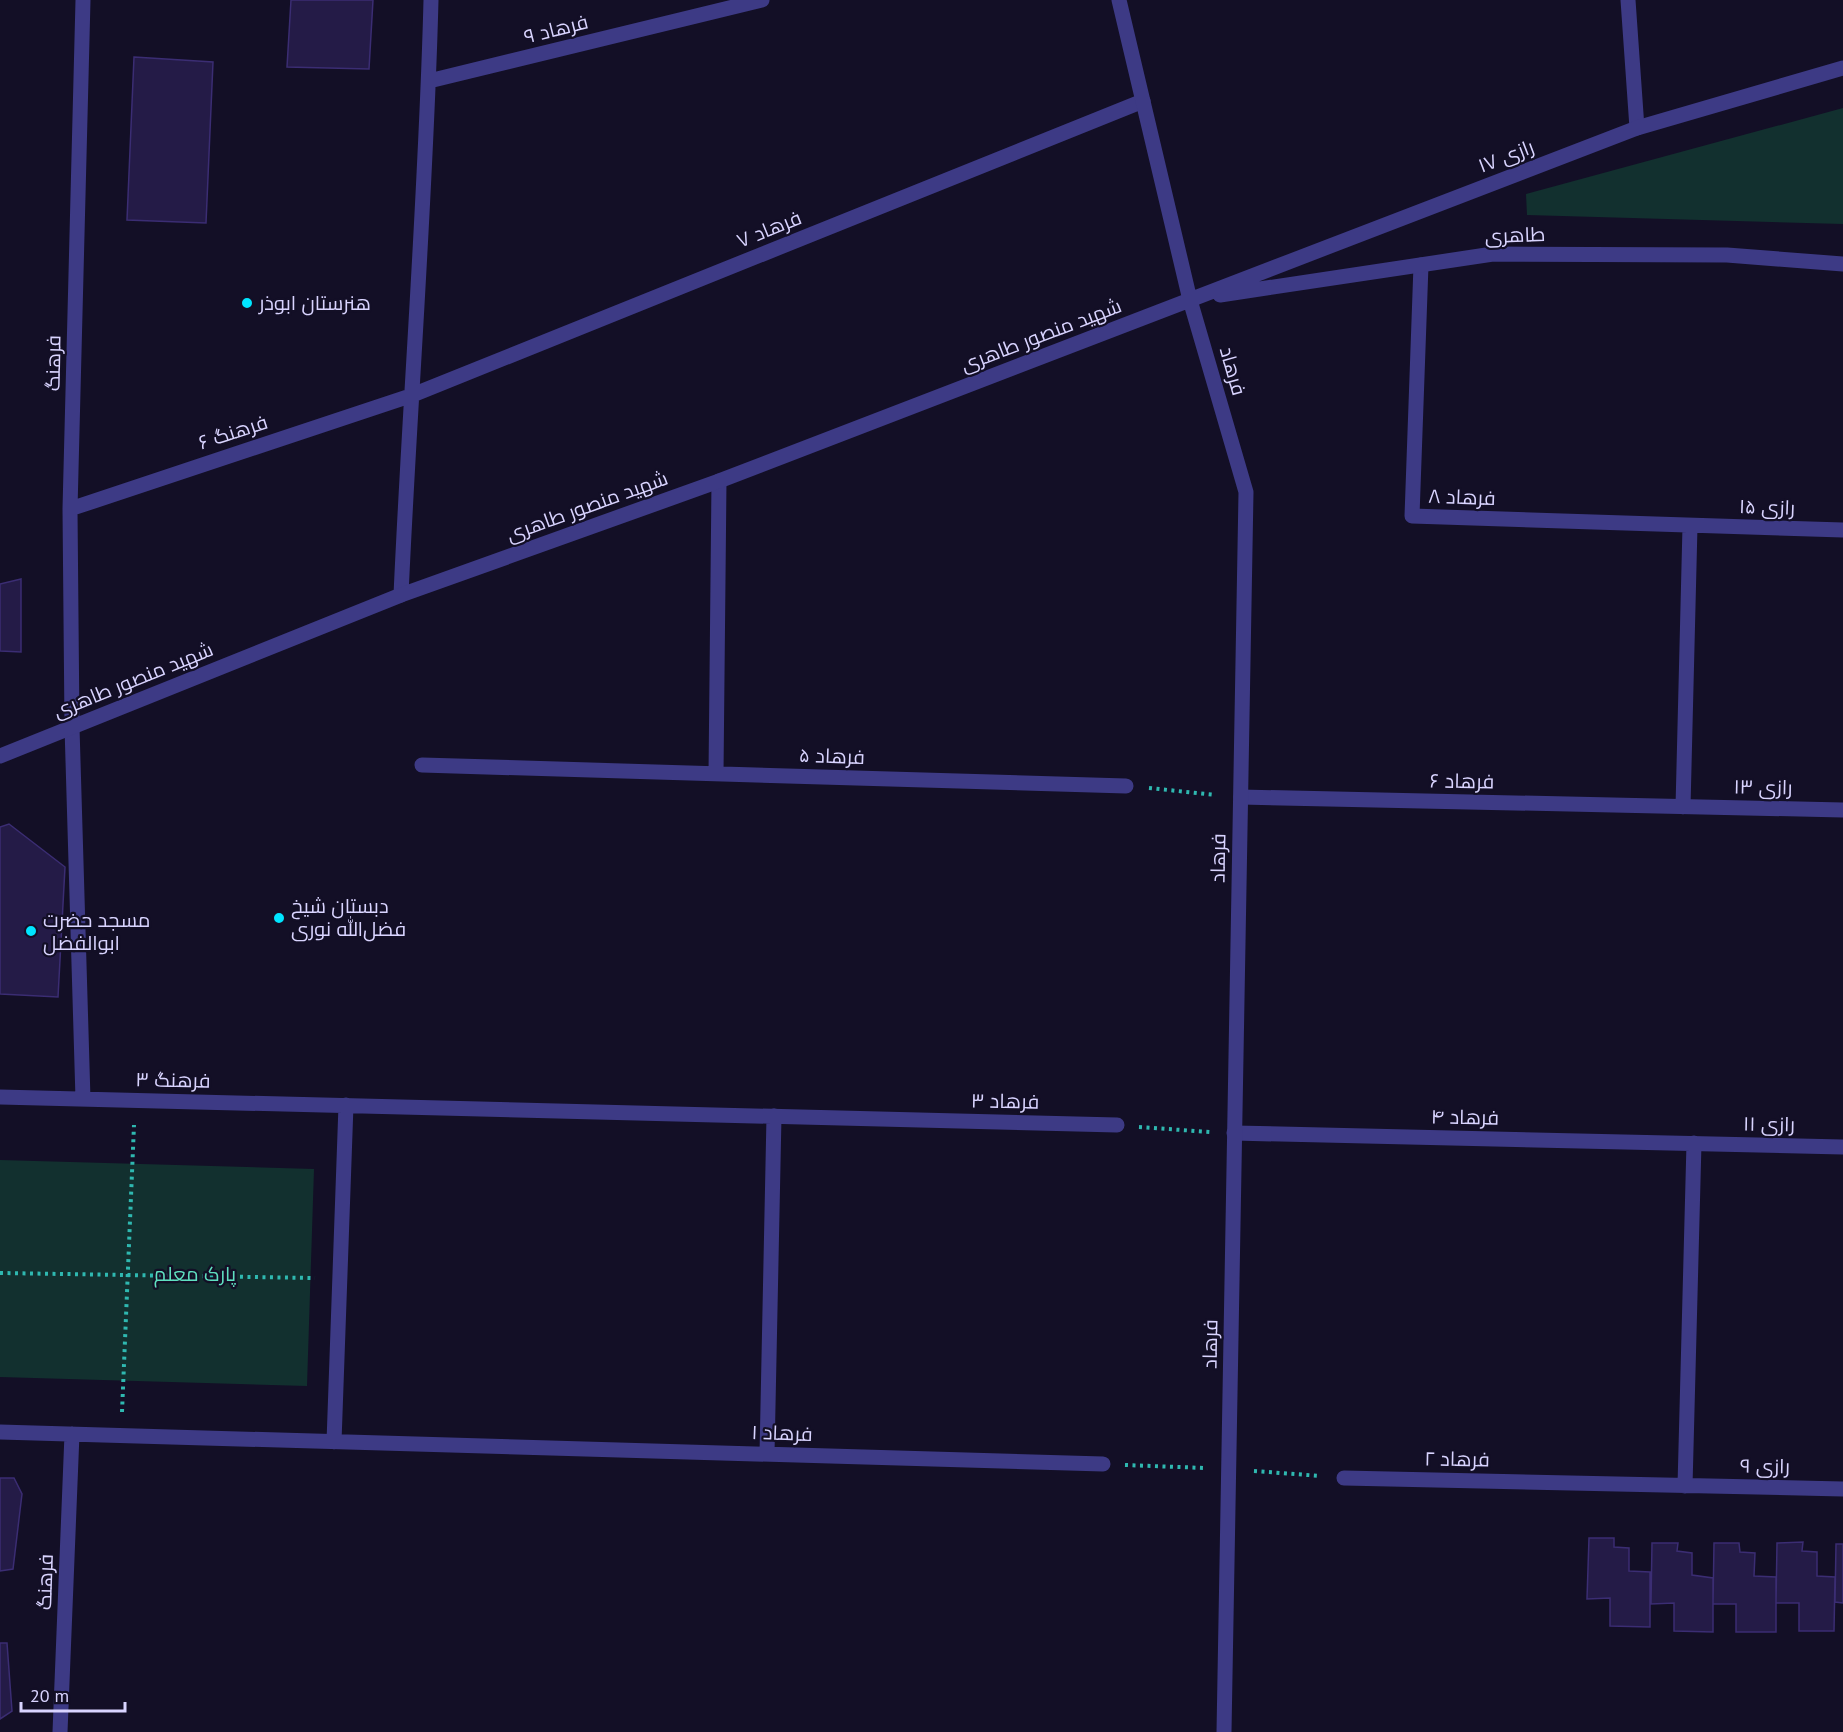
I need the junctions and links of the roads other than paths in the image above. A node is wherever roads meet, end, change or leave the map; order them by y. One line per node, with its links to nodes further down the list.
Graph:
1 (83, 0): 15 (street, فرهنگ)
2 (431, 0): 7 (street)
3 (762, 0): 7 (street, فرهاد ۹)
4 (1119, 0): 8 (street, فرهاد)
5 (1628, 0): 9 (street)
6 (1843, 68): 9 (street, رازی ۱۷)
7 (429, 81): 13 (street)
8 (1143, 101): 12 (street, فرهاد); 13 (street, فرهاد ۷)
9 (1637, 128): 12 (street, رازی ۱۷)
10 (1843, 264): 11 (street, طاهری)
11 (1420, 265): 12 (street, طاهری); 16 (street, فرهاد ۸)
12 (1191, 300): 14 (street, شهید منصور طاهری); 24 (street, فرهاد)
13 (410, 396): 15 (street, فرهنگ ۶); 18 (street)
14 (719, 481): 18 (street, شهید منصور طاهری); 22 (street)
15 (70, 508): 19 (street, فرهنگ)
16 (1690, 525): 17 (street, رازی ۱۵); 25 (street)
17 (1843, 530)
18 (401, 595): 19 (street, شهید منصور طاهری)
19 (72, 727): 20 (street, شهید منصور طاهری); 28 (street, فرهنگ)
20 (0, 756)
21 (422, 765): 22 (street, فرهاد ۵)
22 (716, 774): 23 (street, فرهاد ۵)
23 (1126, 786)
24 (1240, 797): 25 (street, فرهاد ۶); 32 (street, فرهاد)
25 (1683, 807): 26 (street, رازی ۱۳)
26 (1843, 810)
27 (0, 1097): 28 (street, فرهنگ ۳)
28 (83, 1099): 29 (street, فرهنگ ۳)
29 (346, 1105): 30 (street, فرهنگ ۳); 37 (street)
30 (774, 1116): 31 (street, فرهاد ۳); 38 (street)
31 (1117, 1125)
32 (1234, 1133): 33 (street, فرهاد ۴); 44 (street, فرهاد)
33 (1694, 1143): 34 (street, رازی ۱۱); 41 (street)
34 (1843, 1147)
35 (0, 1432): 36 (street, فرهاد ۱)
36 (72, 1434): 37 (street, فرهاد ۱); 43 (street, فرهنگ)
37 (334, 1442): 38 (street, فرهاد ۱)
38 (767, 1454): 39 (street, فرهاد ۱)
39 (1103, 1464)
40 (1344, 1478): 41 (street, فرهاد ۲)
41 (1685, 1486): 42 (street, رازی ۹)
42 (1843, 1489)
43 (60, 1732)
44 (1224, 1732)

